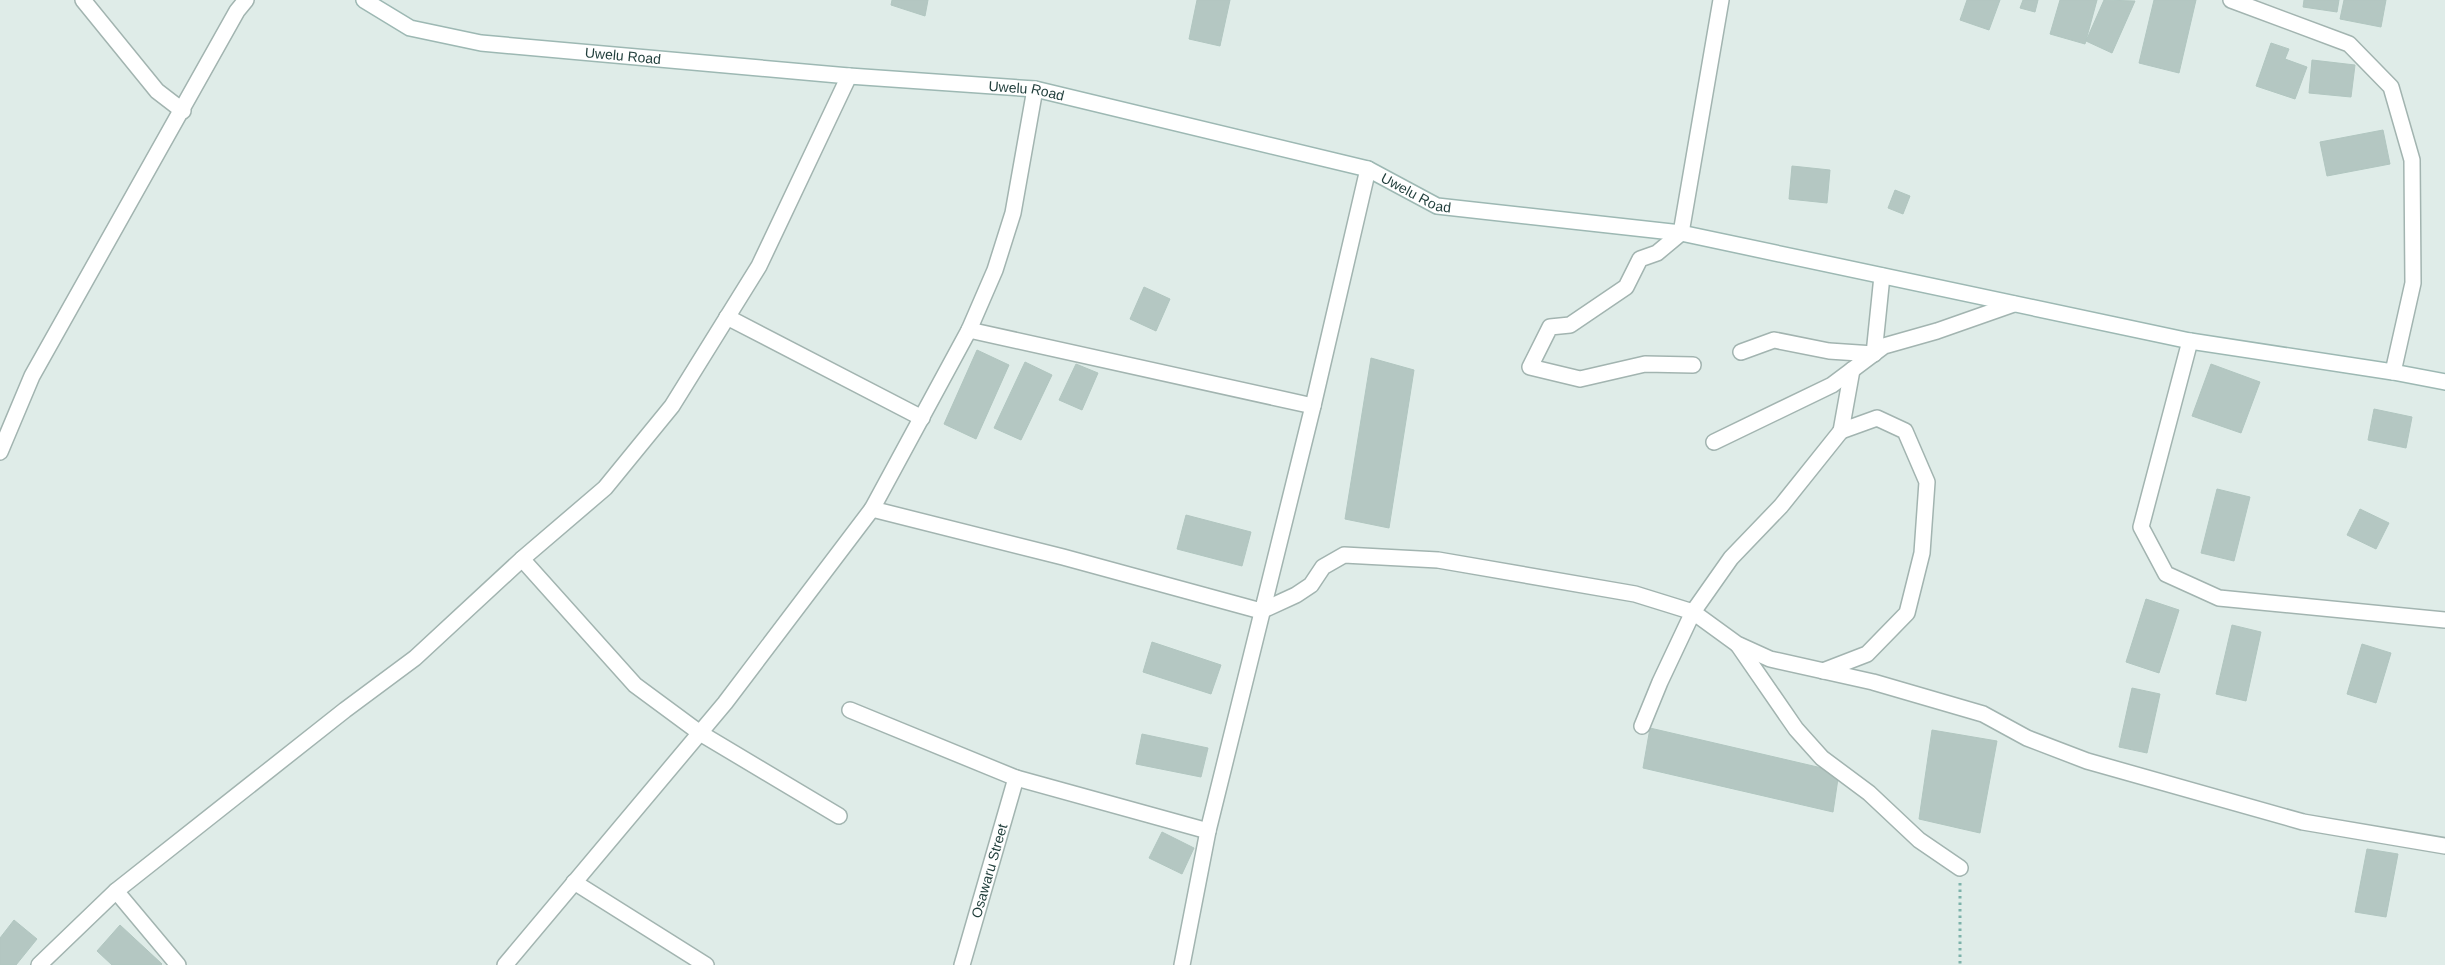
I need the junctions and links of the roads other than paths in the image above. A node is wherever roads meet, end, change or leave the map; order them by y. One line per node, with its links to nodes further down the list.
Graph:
1 (83, 0): 8 (street)
2 (246, 0): 8 (street)
3 (364, 0): 6 (street, Uwelu Road)
4 (1721, 0): 10 (street)
5 (2232, 0): 20 (street)
6 (849, 76): 7 (street, Uwelu Road); 13 (street)
7 (1035, 89): 9 (street, Uwelu Road); 14 (street)
8 (183, 111): 26 (street)
9 (1368, 169): 10 (street, Uwelu Road); 22 (street)
10 (1682, 233): 11 (street, Uwelu Road); 18 (street)
11 (1882, 276): 12 (street, Uwelu Road); 17 (street)
12 (2014, 304): 15 (street, Uwelu Road); 17 (street)
13 (727, 317): 23 (street); 28 (street)
14 (969, 330): 22 (street); 23 (street)
15 (2190, 341): 20 (street, Uwelu Road); 31 (street)
16 (1741, 352): 17 (street)
17 (1874, 354): 19 (street)
18 (1693, 365)
19 (1852, 370): 24 (street); 25 (street)
20 (2393, 372): 21 (street, Uwelu Road)
21 (2445, 382)
22 (1314, 406): 29 (street)
23 (922, 418): 27 (street)
24 (1841, 430): 30 (street); 33 (street)
25 (1714, 442)
26 (0, 452)
27 (872, 510): 29 (street); 36 (street)
28 (522, 559): 36 (street); 43 (street)
29 (1261, 611): 30 (street); 39 (street)
30 (1693, 612): 32 (street); 35 (street)
31 (2445, 620)
32 (1737, 644): 33 (street); 41 (street)
33 (1823, 671): 40 (street)
34 (850, 710): 37 (street)
35 (1642, 726)
36 (700, 733): 38 (street); 42 (street)
37 (1016, 778): 39 (street); 48 (street, Osawaru Street)
38 (840, 816)
39 (1208, 831): 49 (street)
40 (2445, 846)
41 (1960, 868)
42 (574, 882): 46 (street); 47 (street)
43 (116, 891): 44 (street); 45 (street)
44 (39, 965)
45 (178, 965)
46 (505, 965)
47 (706, 965)
48 (962, 965)
49 (1182, 965)

